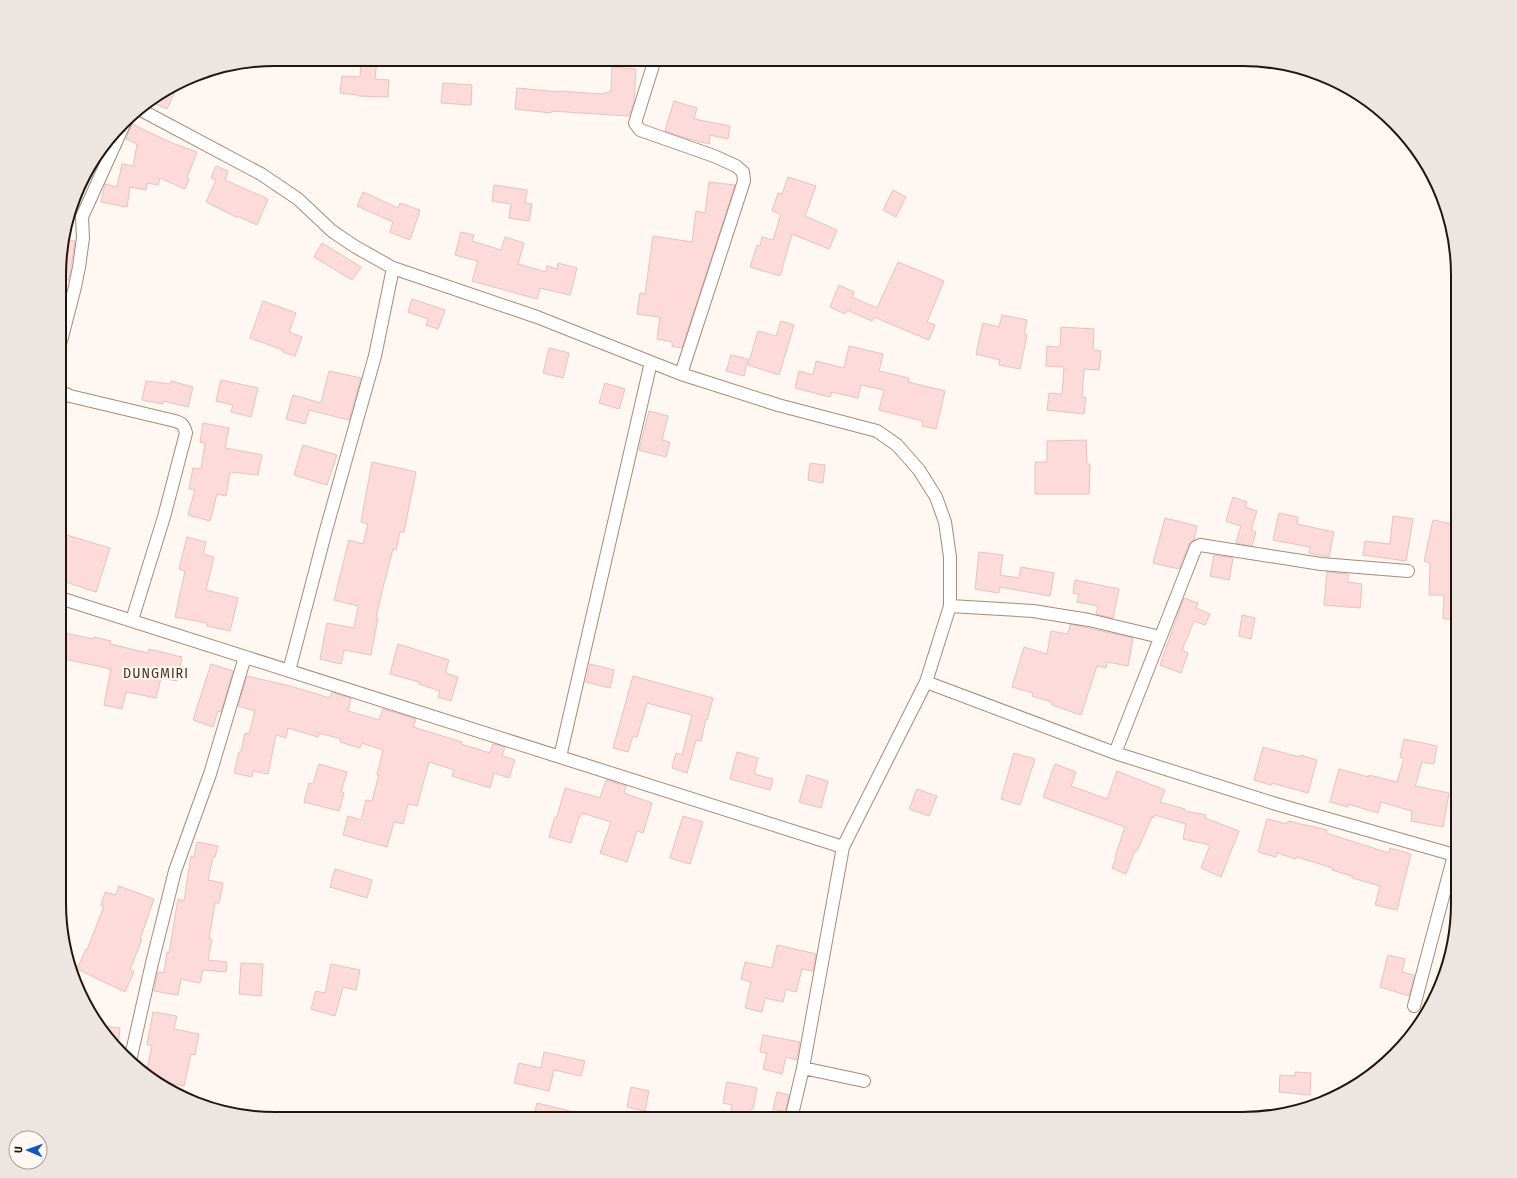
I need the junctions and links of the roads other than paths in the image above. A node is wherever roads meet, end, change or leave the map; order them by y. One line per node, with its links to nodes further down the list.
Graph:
1 (653, 66): 7 (street)
2 (144, 112): 4 (street)
3 (118, 137): 5 (street)
4 (393, 268): 6 (street); 15 (street)
5 (66, 322)
6 (651, 362): 7 (street); 18 (street)
7 (681, 374): 11 (street)
8 (66, 394): 12 (street)
9 (1408, 571): 13 (street)
10 (66, 600): 12 (street)
11 (950, 606): 13 (street); 16 (street)
12 (132, 620): 14 (street)
13 (1160, 637): 17 (street)
14 (245, 657): 15 (street); 23 (street)
15 (290, 671): 18 (street)
16 (926, 682): 17 (street); 19 (street)
17 (1115, 753): 20 (street)
18 (560, 757): 19 (street)
19 (843, 847): 24 (street)
20 (1451, 854)
21 (1451, 873): 22 (street)
22 (1414, 1006)
23 (131, 1055)
24 (803, 1068): 25 (street); 26 (street)
25 (864, 1081)
26 (793, 1112)

